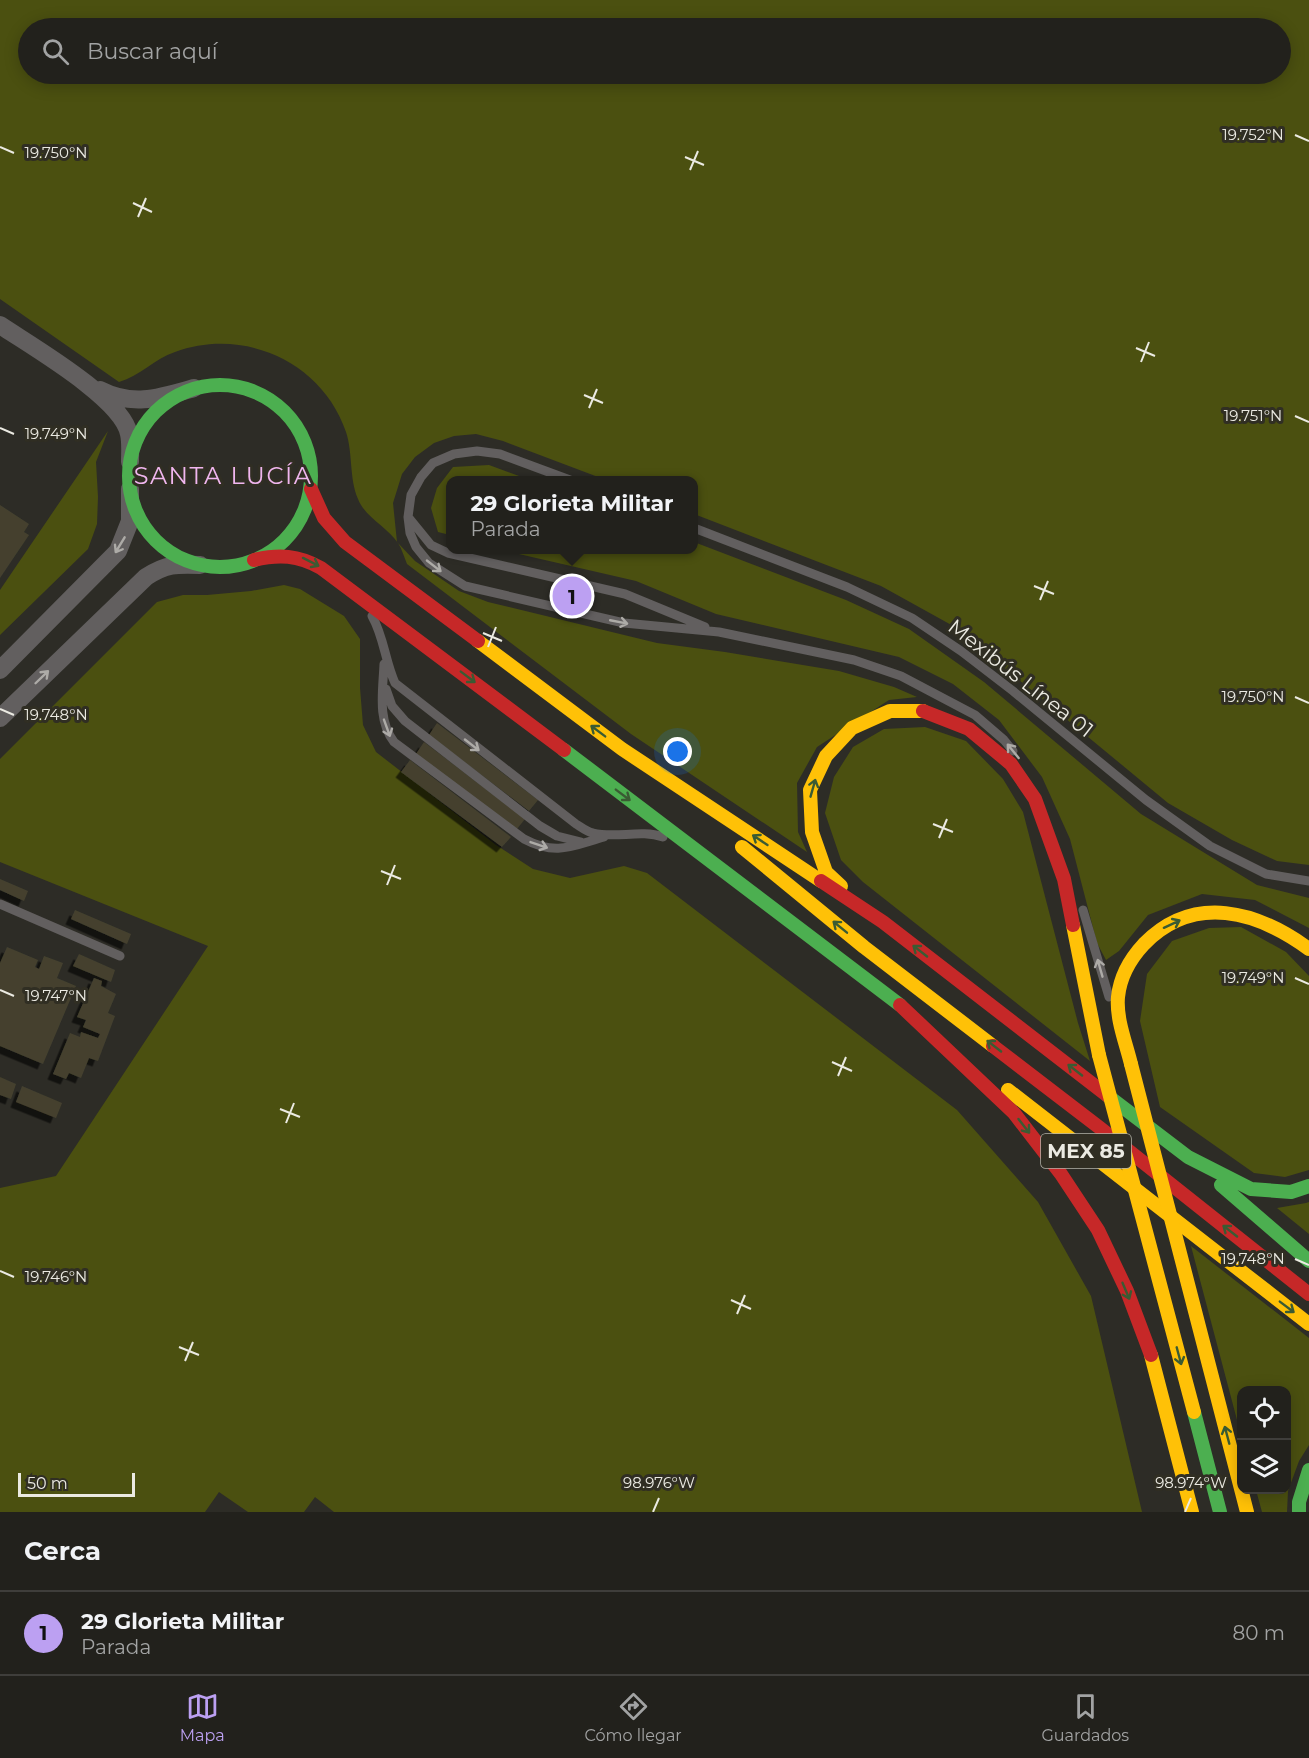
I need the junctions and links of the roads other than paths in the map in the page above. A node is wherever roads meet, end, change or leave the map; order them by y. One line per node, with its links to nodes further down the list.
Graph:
1 (0, 325): 2 (street)
2 (86, 384): 3 (street); 4 (street)
3 (194, 388): 4 (main road); 7 (main road)
4 (130, 462): 6 (main road)
5 (559, 476): 8 (lane)
6 (130, 489): 13 (main road); 17 (street, one-way to 17)
7 (311, 489): 12 (main road); 20 (main road, one-way to 7)
8 (408, 517): 10 (lane); 15 (lane, one-way to 15)
9 (698, 530): 28 (lane, Mexibús Línea 01)
10 (446, 552)
11 (452, 554): 15 (lane)
12 (254, 560): 13 (main road); 14 (main road, one-way to 14)
13 (200, 565): 19 (street, one-way to 13)
14 (351, 588): 16 (lane); 26 (main road, one-way to 26)
15 (719, 632): 21 (lane)
16 (385, 649): 18 (lane); 24 (lane, one-way to 24)
17 (0, 670)
18 (384, 684): 25 (lane); 25 (lane, one-way to 25)
19 (0, 718)
20 (622, 749): 32 (main road, one-way to 20); 40 (main road, one-way to 20)
21 (1018, 765): 32 (main road, one-way to 21); 44 (main road, one-way to 44, bridge)
22 (1042, 792): 23 (lane)
23 (1054, 822)
24 (610, 835): 25 (lane); 26 (lane)
25 (584, 843)
26 (706, 858): 35 (main road)
27 (1070, 863): 29 (lane)
28 (1309, 881)
29 (1076, 885)
30 (1079, 896): 36 (lane, one-way to 30)
31 (0, 904): 34 (lane)
32 (883, 922): 37 (main road, one-way to 32)
33 (1309, 949): 36 (main road, one-way to 33)
34 (120, 956)
35 (908, 1011): 41 (main road, MEX 85, one-way to 41); 43 (main road, one-way to 43)
36 (1131, 1064): 45 (main road, one-way to 36, bridge)
37 (1188, 1157): 38 (main road); 39 (main road)
38 (1309, 1186)
39 (1309, 1261)
40 (1309, 1294)
41 (1309, 1324)
42 (1309, 1470): 46 (main road)
43 (1192, 1512)
44 (1220, 1512)
45 (1247, 1512)
46 (1299, 1512)

